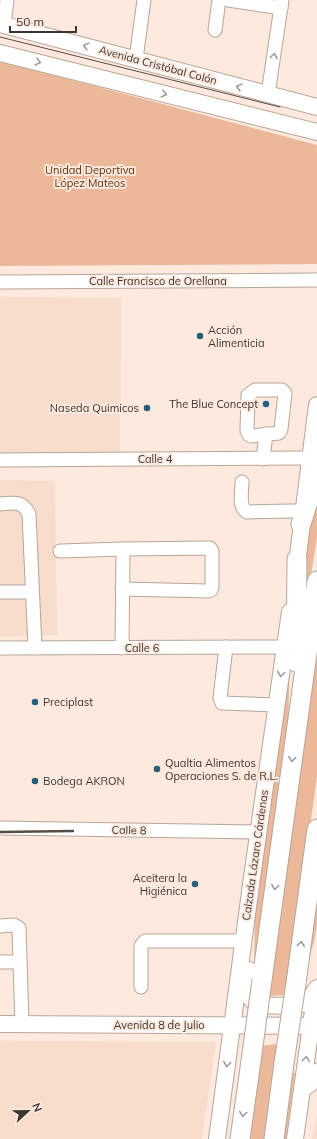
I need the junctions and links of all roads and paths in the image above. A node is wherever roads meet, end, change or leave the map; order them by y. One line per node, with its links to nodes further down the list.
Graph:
1 (7, 0): 6 (street)
2 (144, 0): 9 (street)
3 (219, 0): 7 (street)
4 (228, 0): 5 (street)
5 (282, 4): 10 (street, one-way to 5)
6 (2, 24): 9 (main road, Avenida Cristóbal Colón, one-way to 6)
7 (215, 30)
8 (0, 53): 12 (main road, one-way to 12)
9 (136, 60): 10 (main road, Avenida Cristóbal Colón, one-way to 9)
10 (268, 94): 11 (main road, Avenida Cristóbal Colón)
11 (317, 107)
12 (313, 128)
13 (317, 280): 14 (street, Calle Francisco de Orellana)
14 (0, 282)
15 (317, 405): 19 (main road)
16 (266, 434): 17 (street)
17 (263, 459): 18 (street, Calle 4); 19 (street, Calle 4)
18 (0, 460)
19 (313, 465): 22 (highway)
20 (242, 482): 22 (street)
21 (0, 504): 29 (street)
22 (302, 518): 25 (main road, Calzada Lázaro Cárdenas)
23 (123, 549): 24 (street); 27 (street); 27 (street)
24 (60, 551)
25 (297, 559): 31 (main road, Calzada Lázaro Cárdenas); 36 (highway)
26 (317, 581): 36 (highway)
27 (122, 589): 34 (street)
28 (0, 592): 29 (street)
29 (32, 592): 33 (street)
30 (226, 647): 31 (street, Calle 6); 34 (street, Calle 6); 35 (street)
31 (285, 647): 35 (main road, Calzada Lázaro Cárdenas, one-way to 35)
32 (0, 648): 33 (street, Calle 6)
33 (36, 648): 34 (street, Calle 6)
34 (122, 648)
35 (276, 705): 39 (main road, Calzada Lázaro Cárdenas)
36 (296, 732): 55 (highway, one-way to 55, bridge)
37 (0, 828): 39 (street, Calle 8)
38 (317, 829): 56 (highway, one-way to 38, bridge)
39 (258, 832): 40 (main road, Calzada Lázaro Cárdenas)
40 (252, 877): 42 (main road, Calzada Lázaro Cárdenas); 47 (main road)
41 (0, 926): 44 (street)
42 (244, 941): 46 (street); 50 (main road, Calzada Lázaro Cárdenas)
43 (0, 962): 44 (street)
44 (20, 962): 49 (street)
45 (317, 985): 47 (main road)
46 (141, 987)
47 (317, 988): 51 (main road)
48 (0, 1024): 49 (main road, Avenida 8 de Julio)
49 (22, 1024): 50 (main road, Avenida 8 de Julio)
50 (233, 1025): 51 (main road, Avenida 8 de Julio); 54 (main road, Calzada Lázaro Cárdenas, one-way to 54)
51 (314, 1025): 53 (main road, one-way to 51)
52 (317, 1070): 53 (street)
53 (302, 1091): 57 (main road)
54 (217, 1139)
55 (240, 1139)
56 (274, 1139)
57 (295, 1139)

